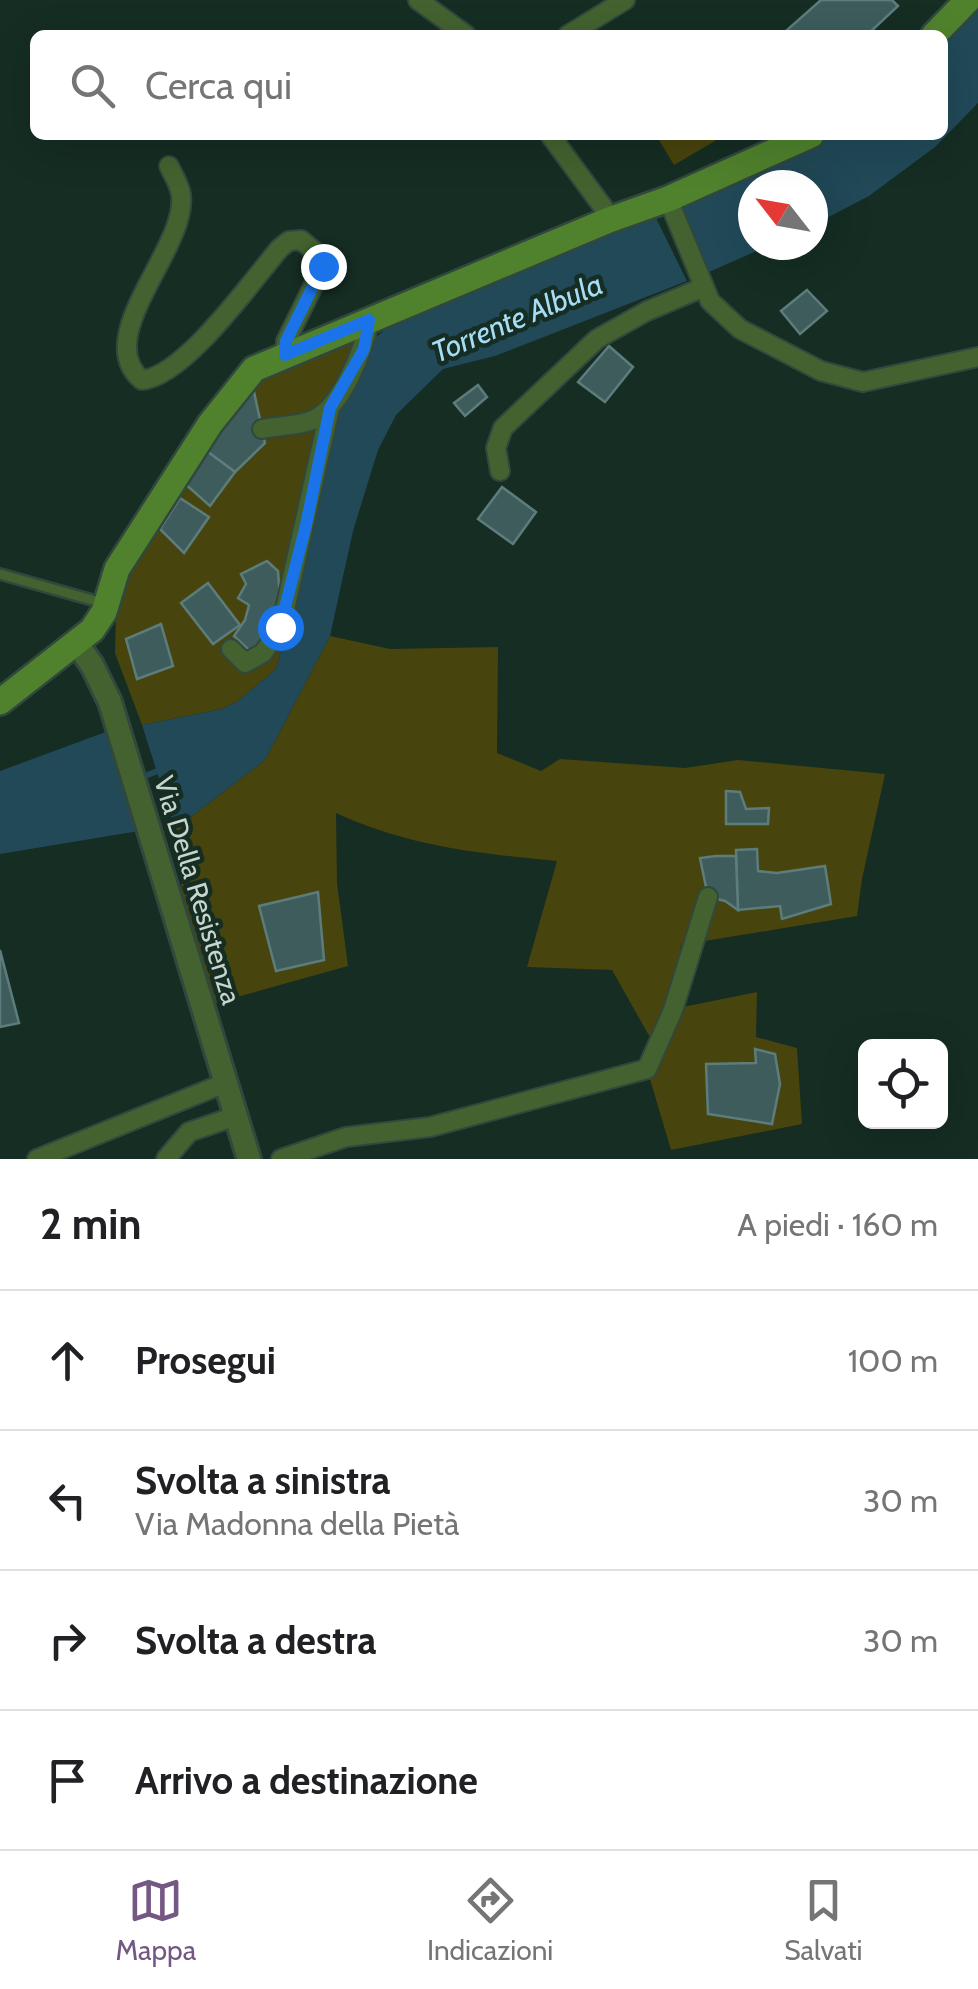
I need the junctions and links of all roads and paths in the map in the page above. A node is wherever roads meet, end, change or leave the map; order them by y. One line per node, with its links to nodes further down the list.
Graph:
1 (418, 0): 4 (street)
2 (625, 0): 5 (street)
3 (968, 0): 6 (main road)
4 (459, 30)
5 (576, 30)
6 (939, 30)
7 (553, 140): 11 (street)
8 (802, 140): 10 (main road)
9 (169, 166): 14 (street)
10 (672, 211): 11 (main road); 12 (street)
11 (609, 220): 13 (main road)
12 (704, 287): 15 (street); 18 (street)
13 (369, 320): 14 (main road); 16 (street)
14 (285, 355): 20 (main road)
15 (978, 358)
16 (330, 408): 17 (street); 22 (street)
17 (262, 429)
18 (500, 471)
19 (0, 574): 20 (lane)
20 (106, 604): 21 (main road)
21 (77, 644): 23 (main road); 25 (street, Via Della Resistenza)
22 (231, 649)
23 (0, 702)
24 (708, 897): 30 (street)
25 (225, 1083): 26 (street, Via Della Resistenza); 27 (street)
26 (236, 1116): 28 (street); 29 (street, Via Della Resistenza)
27 (37, 1159)
28 (166, 1159)
29 (248, 1159)
30 (281, 1159)

